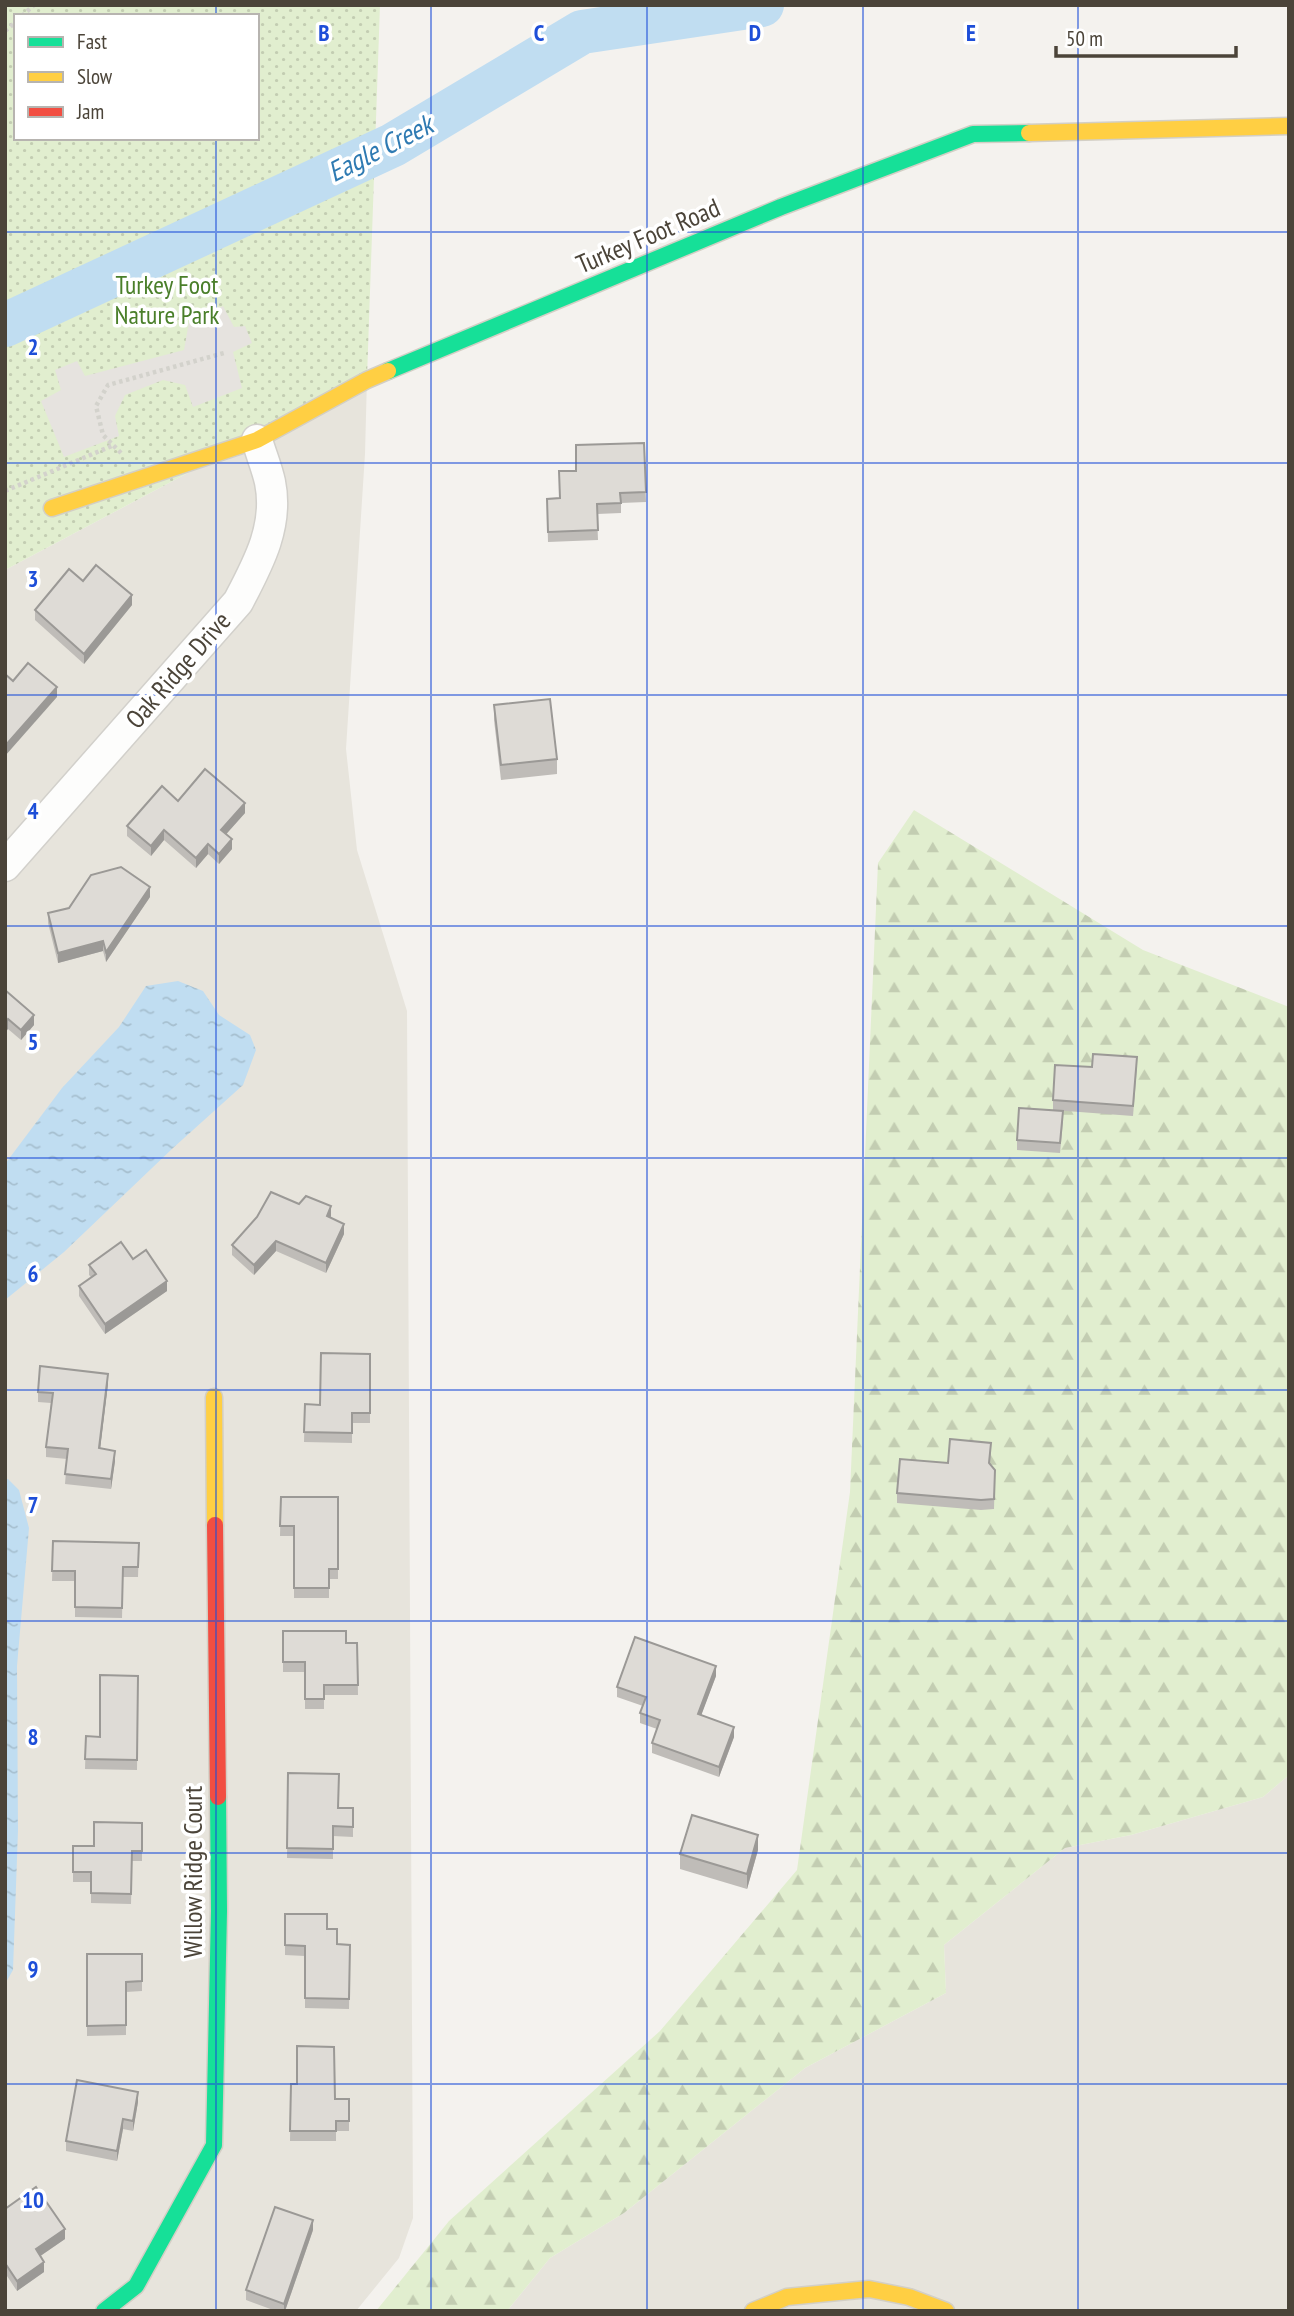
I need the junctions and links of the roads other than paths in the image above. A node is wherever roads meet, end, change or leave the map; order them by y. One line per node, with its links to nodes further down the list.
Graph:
1 (1289, 126): 2 (street, Turkey Foot Road)
2 (257, 440): 3 (street, Turkey Foot Road); 4 (street, Oak Ridge Drive)
3 (52, 508)
4 (5, 866)
5 (214, 1397): 6 (street, Willow Ridge Court)
6 (104, 2311)
7 (753, 2311): 8 (street)
8 (946, 2311)

